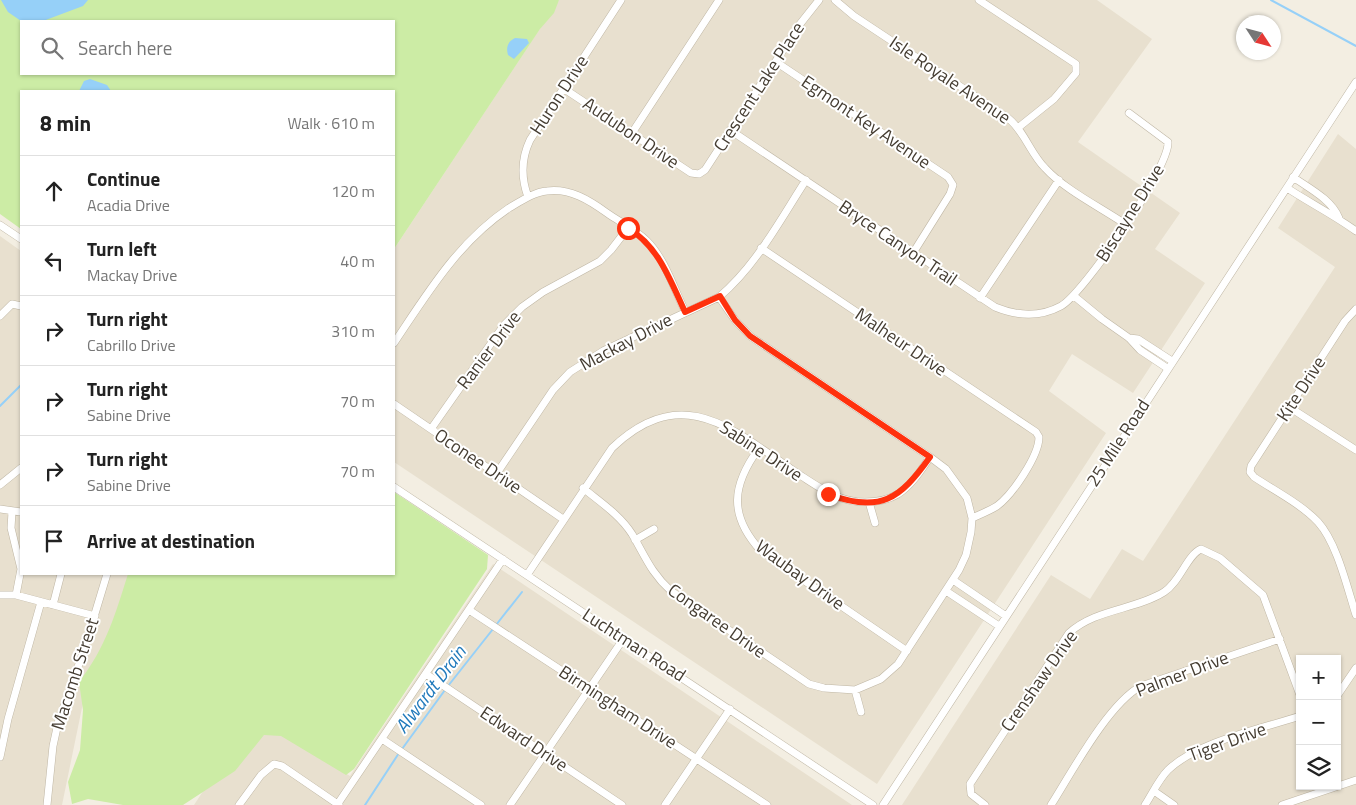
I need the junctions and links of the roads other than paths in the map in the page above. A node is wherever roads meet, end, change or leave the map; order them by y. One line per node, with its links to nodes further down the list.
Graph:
1 (621, 0): 8 (street, Huron Drive)
2 (719, 0): 12 (street)
3 (819, 0): 6 (street, Crescent Lake Place)
4 (835, 0): 10 (street, Isle Royale Avenue)
5 (979, 0): 10 (street)
6 (776, 62): 11 (street, Crescent Lake Place); 28 (street, Egmont Key Avenue)
7 (1356, 82): 14 (street, 25 Mile Road)
8 (563, 88): 12 (street, Audubon Drive); 18 (street, Huron Drive)
9 (1129, 113): 22 (street, Biscayne Drive)
10 (1019, 127): 16 (street, Isle Royale Avenue)
11 (730, 130): 13 (street, Crescent Lake Place); 15 (street, Bryce Canyon Trail)
12 (632, 133): 13 (street, Audubon Drive)
13 (699, 174)
14 (1293, 177): 17 (street, 25 Mile Road); 19 (street)
15 (806, 180): 27 (street, Mackay Drive); 28 (street, Bryce Canyon Trail)
16 (1059, 180): 22 (street, Isle Royale Avenue); 31 (street)
17 (1287, 188): 20 (street); 38 (street, 25 Mile Road)
18 (528, 197): 24 (street); 37 (street)
19 (1324, 199): 20 (street); 21 (street)
20 (1318, 208): 21 (street)
21 (1339, 218): 25 (street)
22 (1125, 224): 30 (street, Biscayne Drive)
23 (0, 225): 26 (street)
24 (628, 228): 34 (street); 42 (street, Ranier Drive)
25 (1356, 231)
26 (20, 238)
27 (761, 248): 29 (street, Mackay Drive); 55 (street, Malheur Drive)
28 (912, 253): 31 (street, Bryce Canyon Trail)
29 (720, 296): 34 (street, Mackay Drive); 45 (street)
30 (1074, 296): 31 (street, Bryce Canyon Trail); 36 (street)
31 (980, 298)
32 (20, 306): 35 (street)
33 (1356, 309): 41 (street, Kite Drive)
34 (685, 312): 47 (street, Mackay Drive)
35 (0, 316)
36 (1129, 338): 38 (street); 39 (street)
37 (395, 342)
38 (1172, 361): 39 (street, 25 Mile Road)
39 (1167, 368): 75 (street, 25 Mile Road)
40 (395, 405): 42 (street, Oconee Drive)
41 (1289, 407): 44 (street); 73 (street, Kite Drive)
42 (431, 429): 47 (street, Oconee Drive)
43 (759, 448): 50 (street, Sabine Drive); 51 (street, Sabine Drive); 79 (street, Waubay Drive)
44 (1356, 450)
45 (930, 457): 51 (street, Sabine Drive); 55 (street)
46 (20, 469): 48 (street)
47 (497, 473): 56 (street, Oconee Drive)
48 (0, 485)
49 (395, 488): 60 (street, Luchtman Road)
50 (583, 488): 56 (street, Sabine Drive); 59 (street, Congaree Drive)
51 (869, 502): 57 (street)
52 (0, 509): 53 (street)
53 (12, 512): 54 (street); 61 (street)
54 (20, 512)
55 (972, 518): 66 (street)
56 (562, 520): 65 (street, Sabine Drive)
57 (875, 523)
58 (654, 529): 59 (street)
59 (635, 540): 84 (street, Congaree Drive)
60 (503, 559): 65 (street, Luchtman Road); 72 (street)
61 (20, 565)
62 (20, 574): 69 (street)
63 (61, 575): 71 (street)
64 (107, 575): 74 (street, Macomb Street)
65 (527, 575): 77 (street, Luchtman Road)
66 (952, 580): 67 (street); 75 (street)
67 (946, 591): 76 (street); 79 (street)
68 (0, 595): 69 (street)
69 (16, 595): 70 (street)
70 (41, 602): 71 (street); 91 (street)
71 (53, 605): 74 (street)
72 (469, 610): 81 (street); 83 (street, Birmingham Drive)
73 (1356, 615)
74 (94, 616): 95 (street, Macomb Street)
75 (1006, 616): 76 (street, 25 Mile Road)
76 (999, 626): 104 (street, 25 Mile Road)
77 (624, 638): 83 (street); 86 (street, Luchtman Road)
78 (1280, 639): 82 (street); 105 (street, Crenshaw Drive); 106 (street, Palmer Drive)
79 (907, 650): 84 (street)
80 (1356, 668): 85 (street)
81 (426, 674): 89 (street); 90 (street, Edward Drive)
82 (1296, 684)
83 (590, 689): 90 (street); 92 (street, Birmingham Drive)
84 (857, 689): 87 (street)
85 (1341, 690)
86 (730, 709): 92 (street); 103 (street, Luchtman Road)
87 (861, 712)
88 (1296, 717): 94 (street, Tiger Drive)
89 (382, 739): 97 (street); 98 (street)
90 (545, 753): 99 (street); 100 (street, Edward Drive)
91 (0, 757)
92 (696, 758): 101 (street); 102 (street, Birmingham Drive)
93 (1356, 780): 109 (street)
94 (1154, 791): 107 (street, Tiger Drive); 108 (street)
95 (47, 805)
96 (239, 805): 97 (street)
97 (338, 805)
98 (481, 805)
99 (510, 805)
100 (622, 805)
101 (665, 805)
102 (767, 805)
103 (873, 805)
104 (883, 805)
105 (985, 805)
106 (1051, 805)
107 (1145, 805)
108 (1174, 805)
109 (1282, 805)

